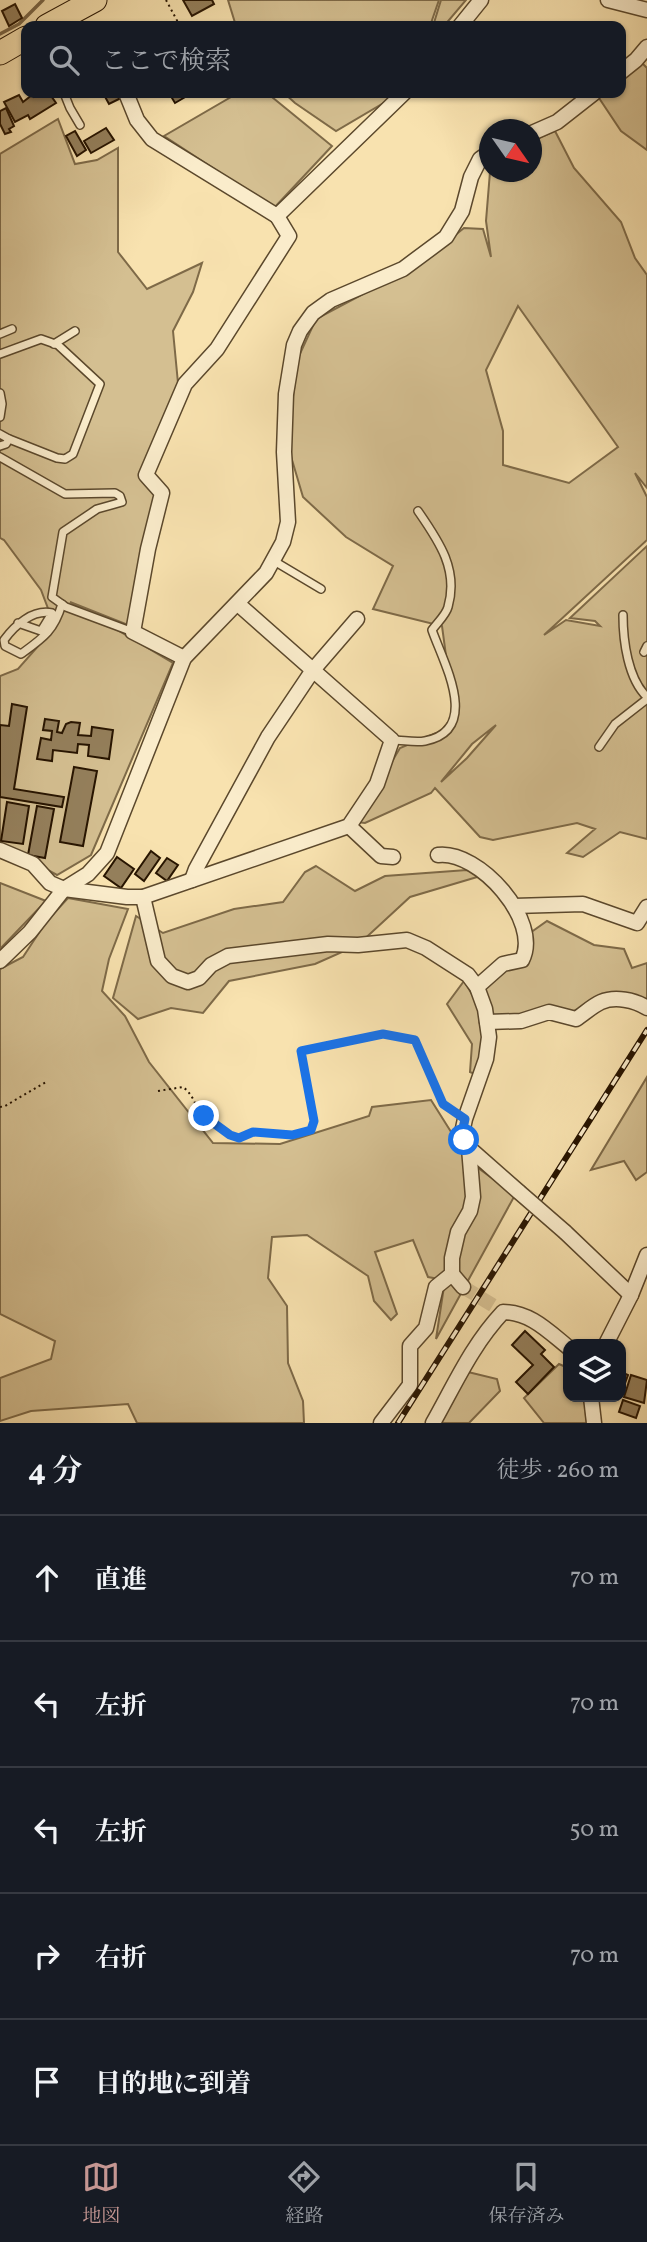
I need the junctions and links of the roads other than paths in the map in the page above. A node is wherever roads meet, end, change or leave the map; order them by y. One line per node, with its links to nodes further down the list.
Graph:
1 (95, 0): 5 (main road)
2 (481, 0): 6 (street)
3 (608, 0): 4 (street)
4 (647, 10)
5 (60, 14)
6 (464, 21)
7 (21, 41): 9 (main road)
8 (647, 47): 10 (street)
9 (0, 53)
10 (626, 68)
11 (66, 98): 15 (lane)
12 (128, 98): 18 (street)
13 (399, 98): 18 (street)
14 (588, 98): 16 (street)
15 (80, 125)
16 (542, 128)
17 (479, 161): 31 (street)
18 (277, 216): 38 (street)
19 (12, 328): 21 (lane)
20 (75, 331): 22 (lane)
21 (0, 334)
22 (54, 344): 23 (lane); 27 (lane)
23 (0, 354)
24 (0, 393): 25 (lane)
25 (0, 417)
26 (0, 434): 27 (lane)
27 (9, 439): 28 (lane)
28 (0, 446)
29 (0, 457): 33 (lane)
30 (418, 510): 43 (lane)
31 (274, 561): 32 (lane); 34 (street)
32 (321, 589)
33 (62, 604): 38 (lane); 39 (lane)
34 (238, 604): 40 (street); 41 (street)
35 (623, 615): 42 (lane)
36 (357, 619): 41 (street)
37 (18, 623): 39 (lane); 39 (lane); 39 (lane)
38 (133, 632): 40 (street)
39 (43, 633)
40 (184, 658): 50 (street)
41 (313, 670): 43 (street); 49 (street)
42 (647, 698): 44 (lane)
43 (392, 740): 45 (street)
44 (599, 747)
45 (349, 827): 48 (street); 49 (street)
46 (0, 850): 50 (street)
47 (438, 855): 52 (street)
48 (393, 857)
49 (192, 880): 51 (street)
50 (64, 889): 51 (street); 54 (street)
51 (143, 897): 55 (street)
52 (514, 906): 53 (street); 55 (street)
53 (647, 907)
54 (0, 961)
55 (477, 987): 57 (street)
56 (642, 1005): 57 (street)
57 (487, 1022): 58 (street)
58 (469, 1148): 60 (street); 62 (street, bridge)
59 (647, 1255): 62 (street)
60 (452, 1274): 61 (street); 66 (street)
61 (463, 1287)
62 (631, 1295): 63 (street)
63 (609, 1339)
64 (563, 1343): 67 (street)
65 (592, 1402): 68 (street)
66 (381, 1423)
67 (433, 1423)
68 (594, 1423)

